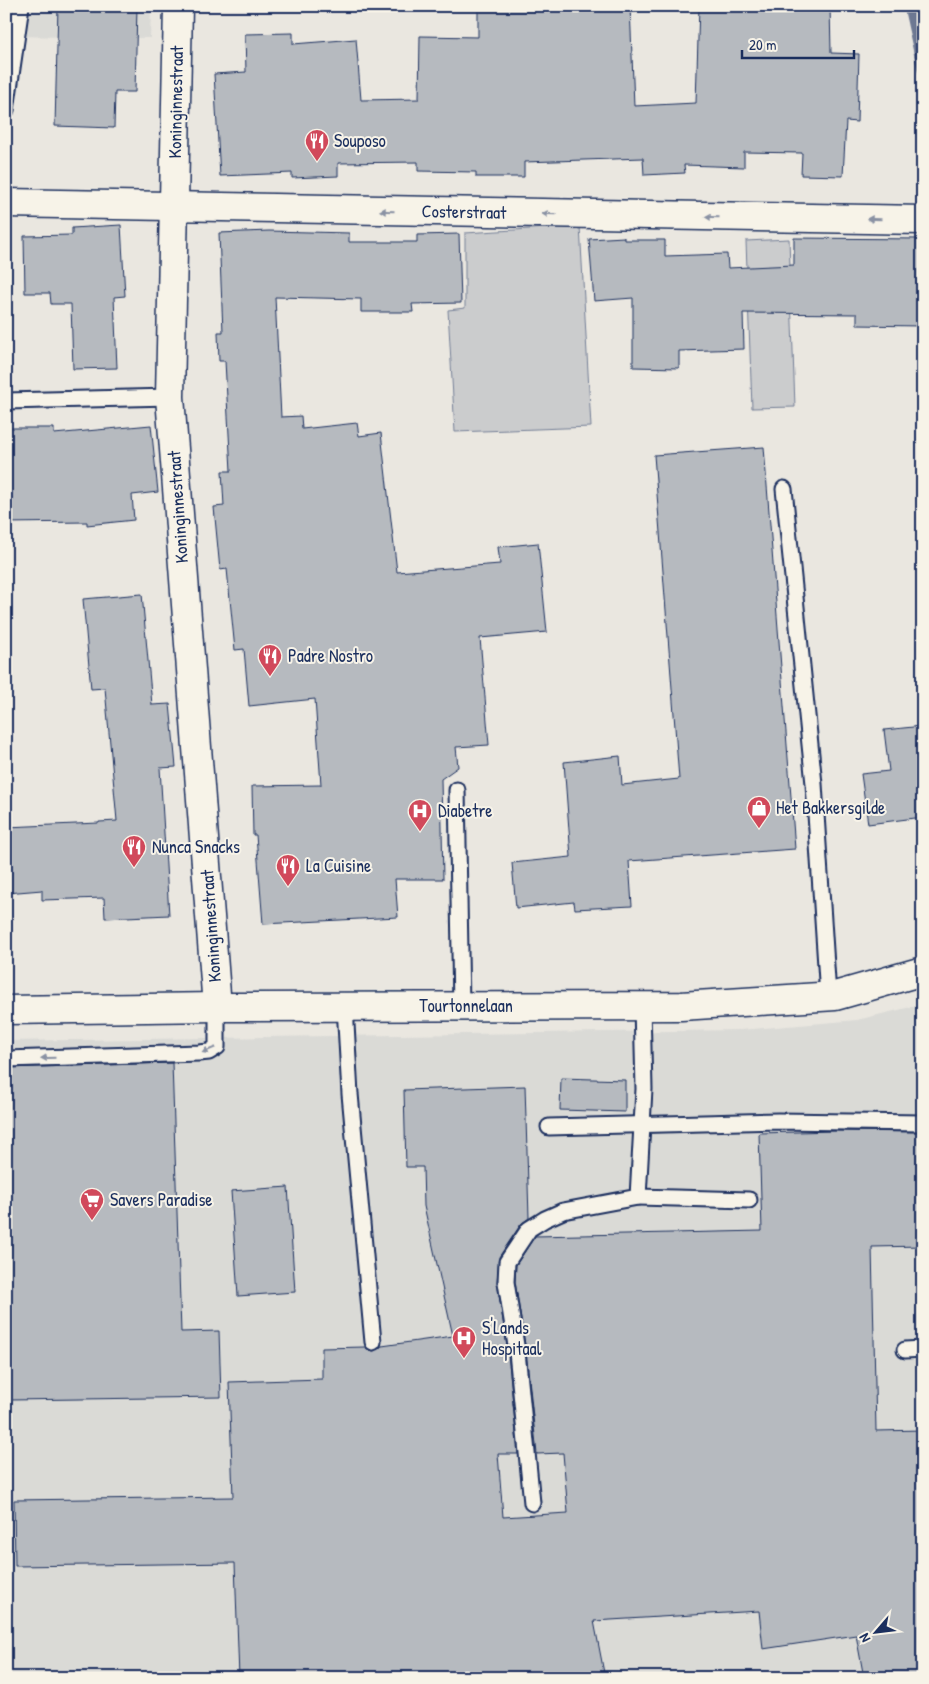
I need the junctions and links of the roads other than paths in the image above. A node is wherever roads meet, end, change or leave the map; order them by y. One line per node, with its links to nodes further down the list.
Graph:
1 (20, 6): 3 (lane)
2 (178, 6): 5 (street, Koninginnestraat)
3 (6, 110)
4 (6, 203): 5 (street, Costerstraat)
5 (173, 207): 6 (street, Costerstraat, one-way to 5); 7 (street, Koninginnestraat)
6 (923, 220)
7 (170, 397): 8 (lane); 16 (street, Koninginnestraat)
8 (6, 401)
9 (784, 489): 12 (lane)
10 (457, 790): 14 (lane)
11 (923, 971): 12 (street, Tourtonnelaan)
12 (828, 996): 15 (street, Tourtonnelaan)
13 (345, 1006): 14 (street, Tourtonnelaan); 16 (street, Tourtonnelaan); 24 (lane)
14 (461, 1006): 15 (street, Tourtonnelaan)
15 (642, 1006): 20 (lane)
16 (217, 1007): 17 (street, Tourtonnelaan); 18 (lane, one-way to 18)
17 (6, 1010)
18 (6, 1059)
19 (923, 1123): 20 (lane)
20 (642, 1126): 21 (lane); 22 (lane)
21 (549, 1127)
22 (638, 1197): 23 (lane); 27 (lane)
23 (749, 1200)
24 (373, 1342)
25 (923, 1349): 26 (lane)
26 (905, 1350)
27 (532, 1502)

